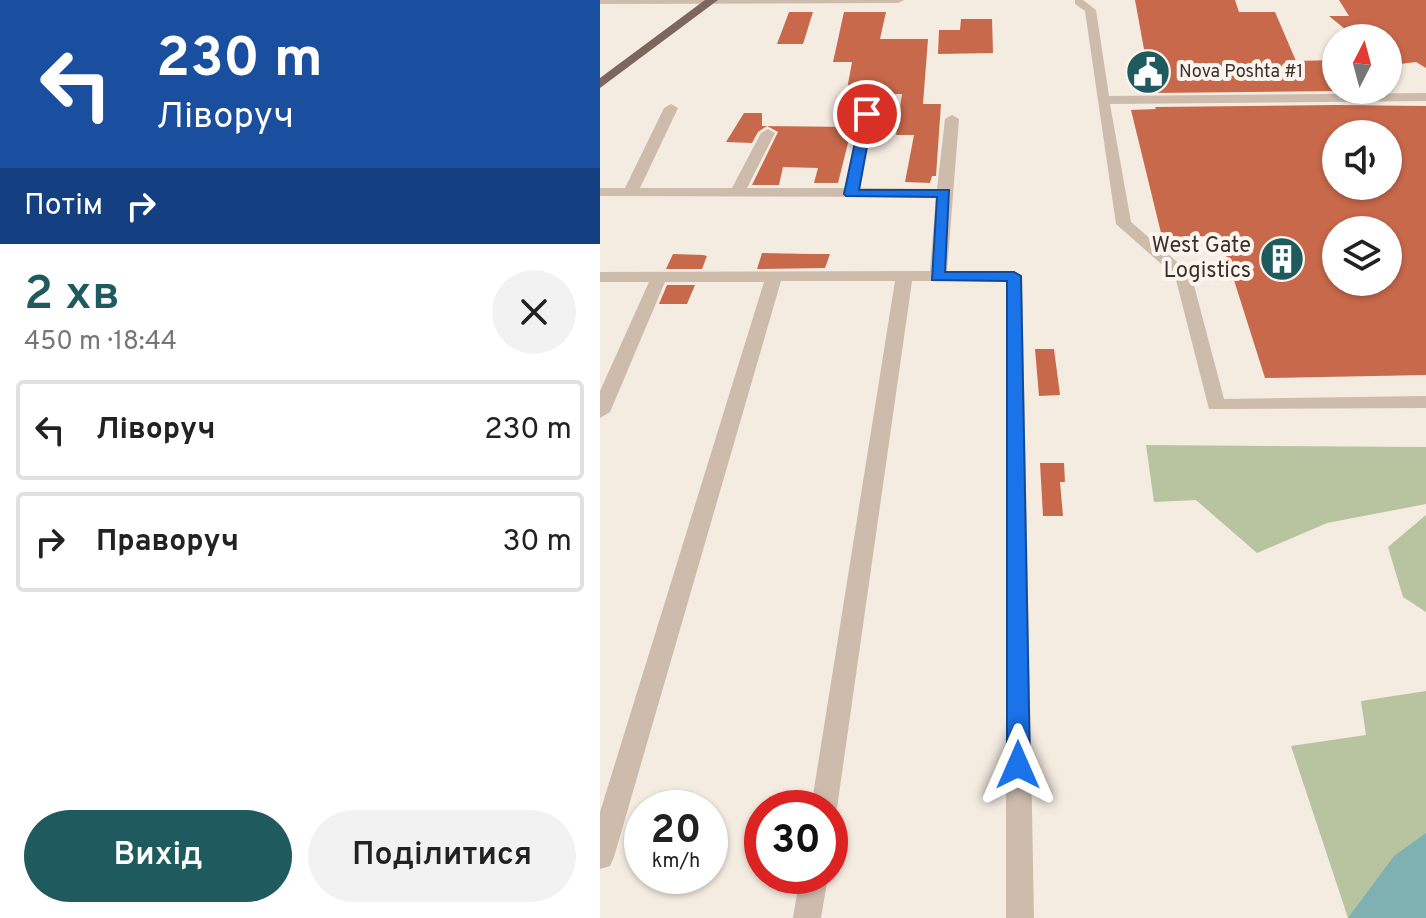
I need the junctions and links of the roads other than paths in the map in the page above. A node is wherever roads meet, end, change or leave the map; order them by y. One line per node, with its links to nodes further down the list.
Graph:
1 (898, 0): 3 (street)
2 (600, 1): 3 (street)
3 (712, 1): 5 (main road)
4 (1078, 1): 7 (street)
5 (604, 79)
6 (1426, 97): 7 (street)
7 (1103, 100): 22 (street)
8 (671, 108): 13 (street)
9 (867, 114): 16 (street)
10 (952, 119): 15 (street)
11 (768, 133): 14 (street)
12 (600, 192): 13 (street)
13 (630, 193): 14 (street)
14 (737, 193): 16 (street)
15 (944, 193): 16 (street); 17 (street)
16 (851, 194)
17 (938, 276): 21 (street); 28 (street)
18 (600, 277): 19 (street)
19 (659, 277): 20 (street); 23 (street)
20 (774, 277): 21 (street); 25 (street)
21 (904, 277): 24 (street)
22 (1426, 402)
23 (600, 412)
24 (827, 790)
25 (600, 857)
26 (811, 894): 27 (street)
27 (807, 918)
28 (1020, 918)

